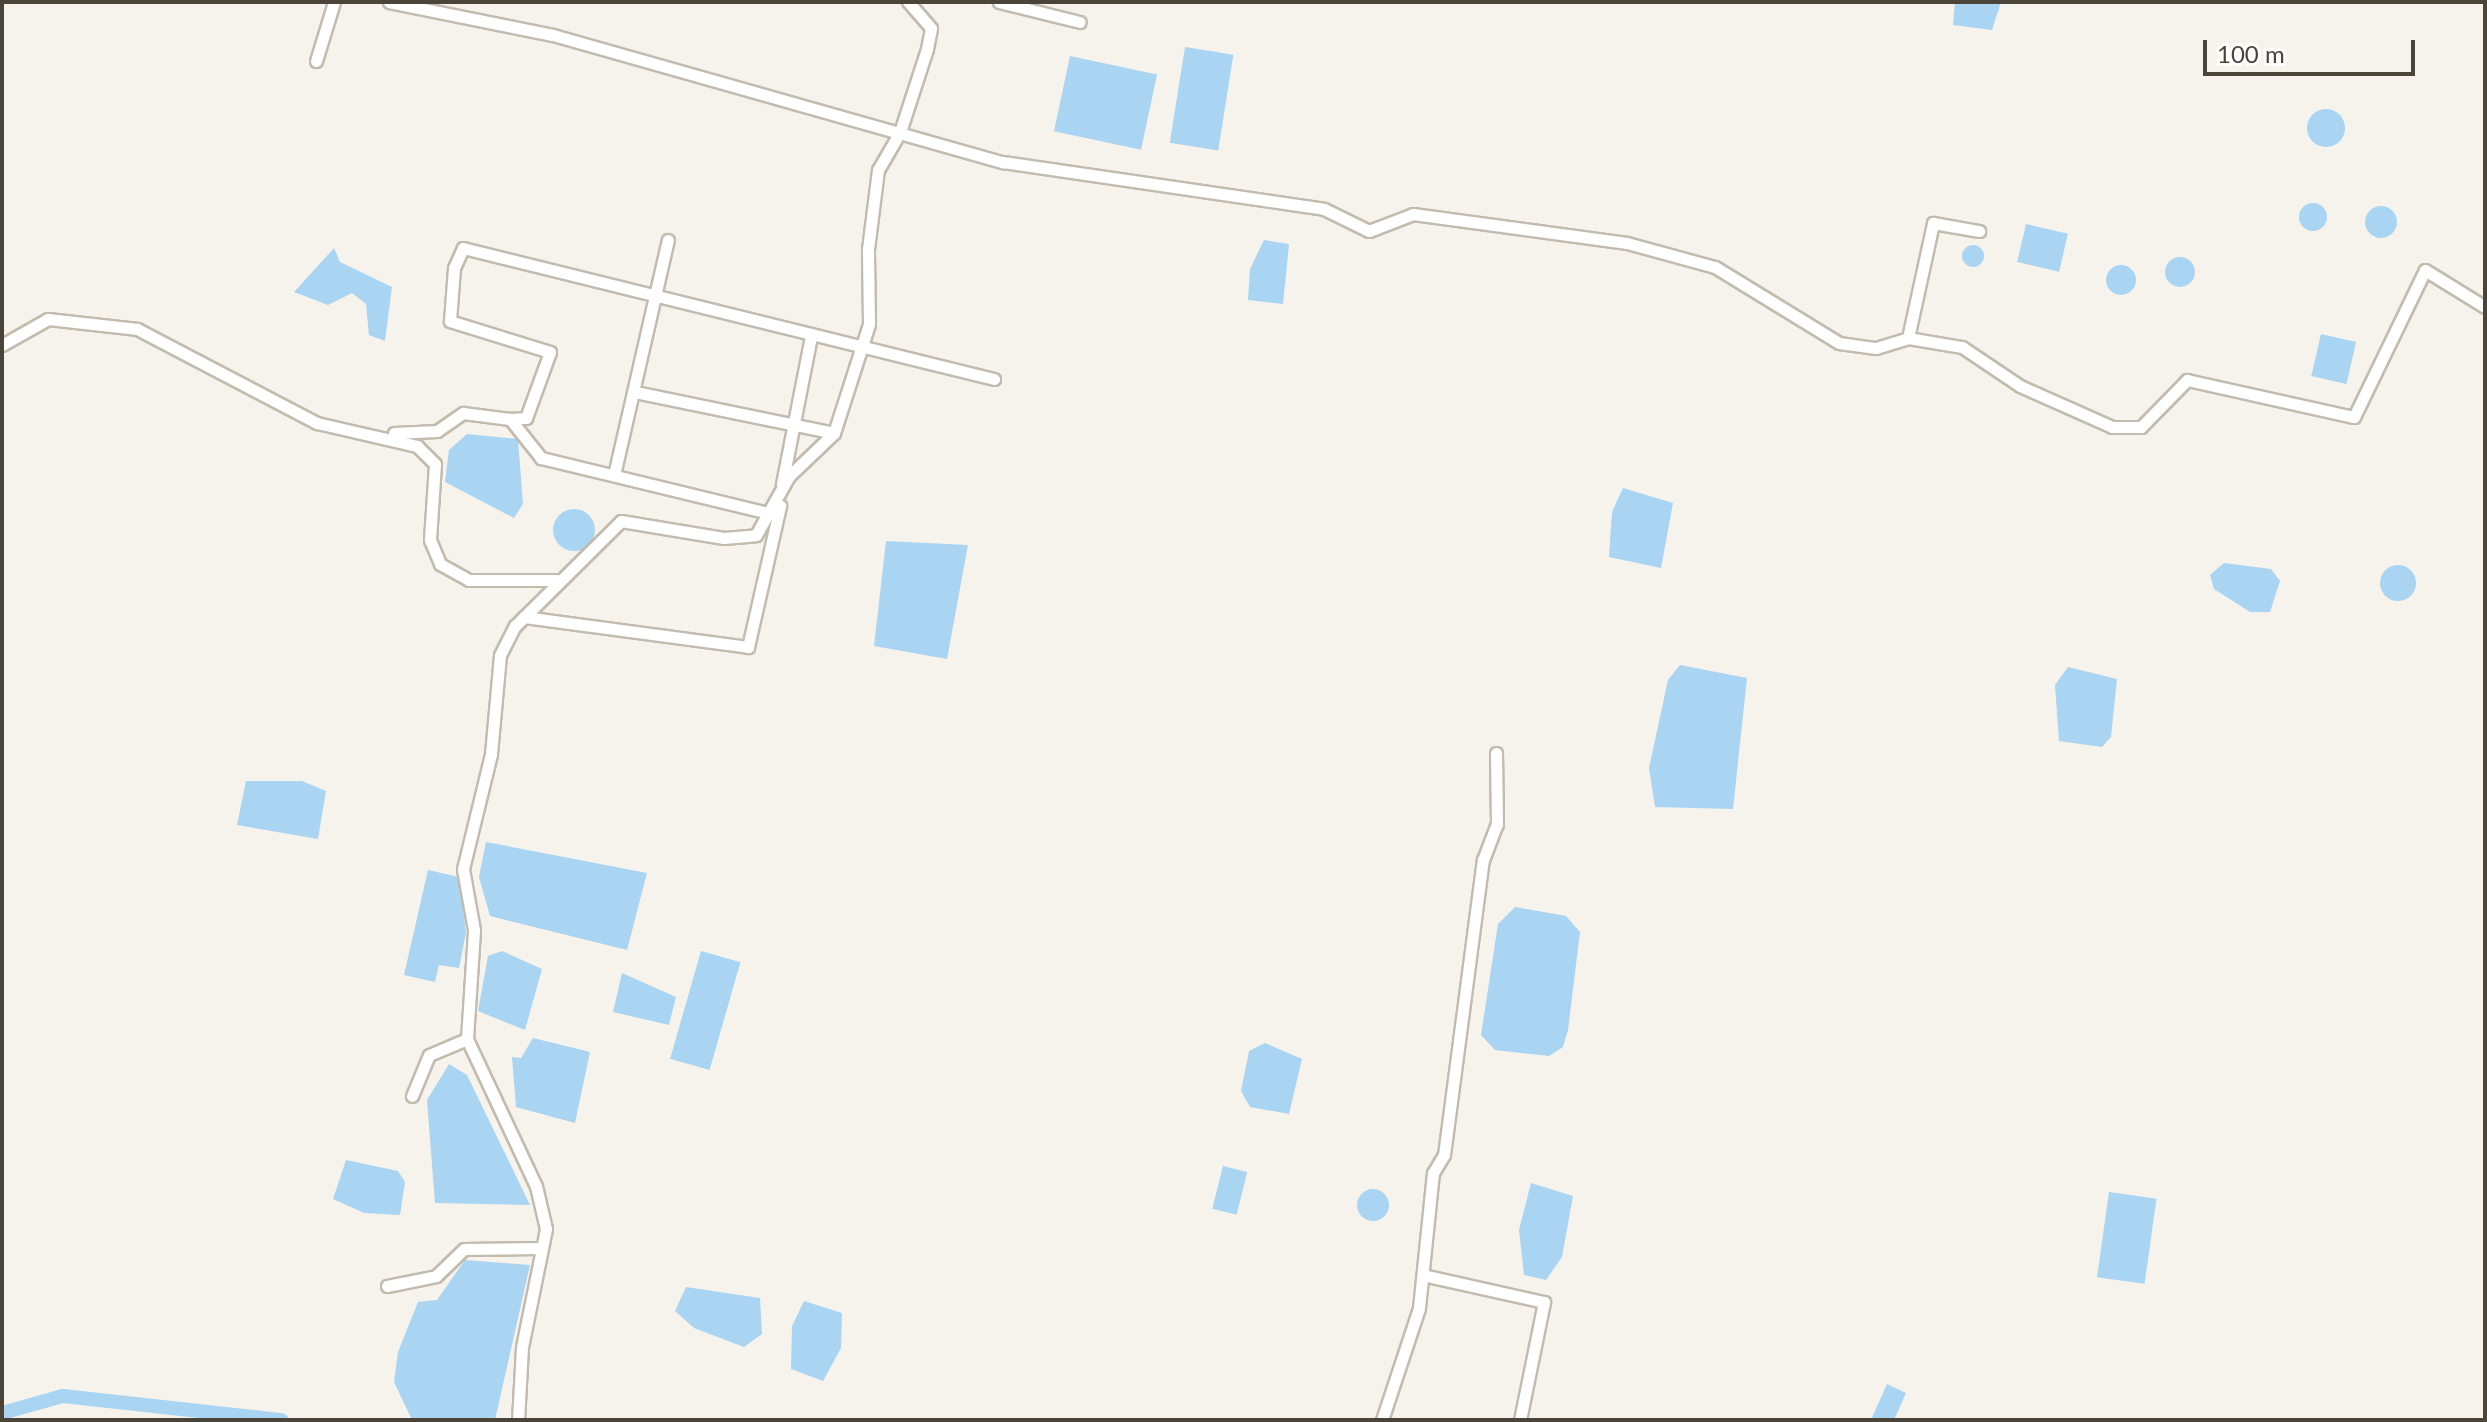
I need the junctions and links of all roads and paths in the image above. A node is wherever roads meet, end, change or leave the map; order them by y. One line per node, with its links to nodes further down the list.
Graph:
1 (334, 2): 6 (street)
2 (389, 2): 7 (street)
3 (910, 2): 7 (street)
4 (999, 2): 5 (street)
5 (1080, 22)
6 (316, 61)
7 (900, 132): 13 (street); 15 (street)
8 (1979, 231): 13 (street)
9 (668, 240): 10 (street)
10 (653, 295): 12 (street); 17 (street); 18 (street)
11 (2485, 307): 13 (street)
12 (811, 336): 15 (street); 19 (street)
13 (1908, 338)
14 (2, 345): 20 (street)
15 (860, 349): 16 (street); 21 (street)
16 (994, 379)
17 (635, 392): 19 (street); 22 (street)
18 (510, 419): 20 (street); 22 (street)
19 (790, 425): 21 (street); 23 (street)
20 (377, 432): 25 (street)
21 (834, 433): 23 (street)
22 (614, 475): 24 (street)
23 (780, 497): 24 (street); 26 (street)
24 (773, 514): 25 (street)
25 (557, 580): 26 (street)
26 (524, 617): 28 (street)
27 (1496, 753): 31 (street)
28 (467, 1039): 29 (street); 30 (street)
29 (412, 1096)
30 (541, 1248): 32 (street); 33 (street)
31 (1423, 1275): 34 (street); 35 (street)
32 (387, 1286)
33 (518, 1420)
34 (1382, 1420)
35 (1520, 1420)

